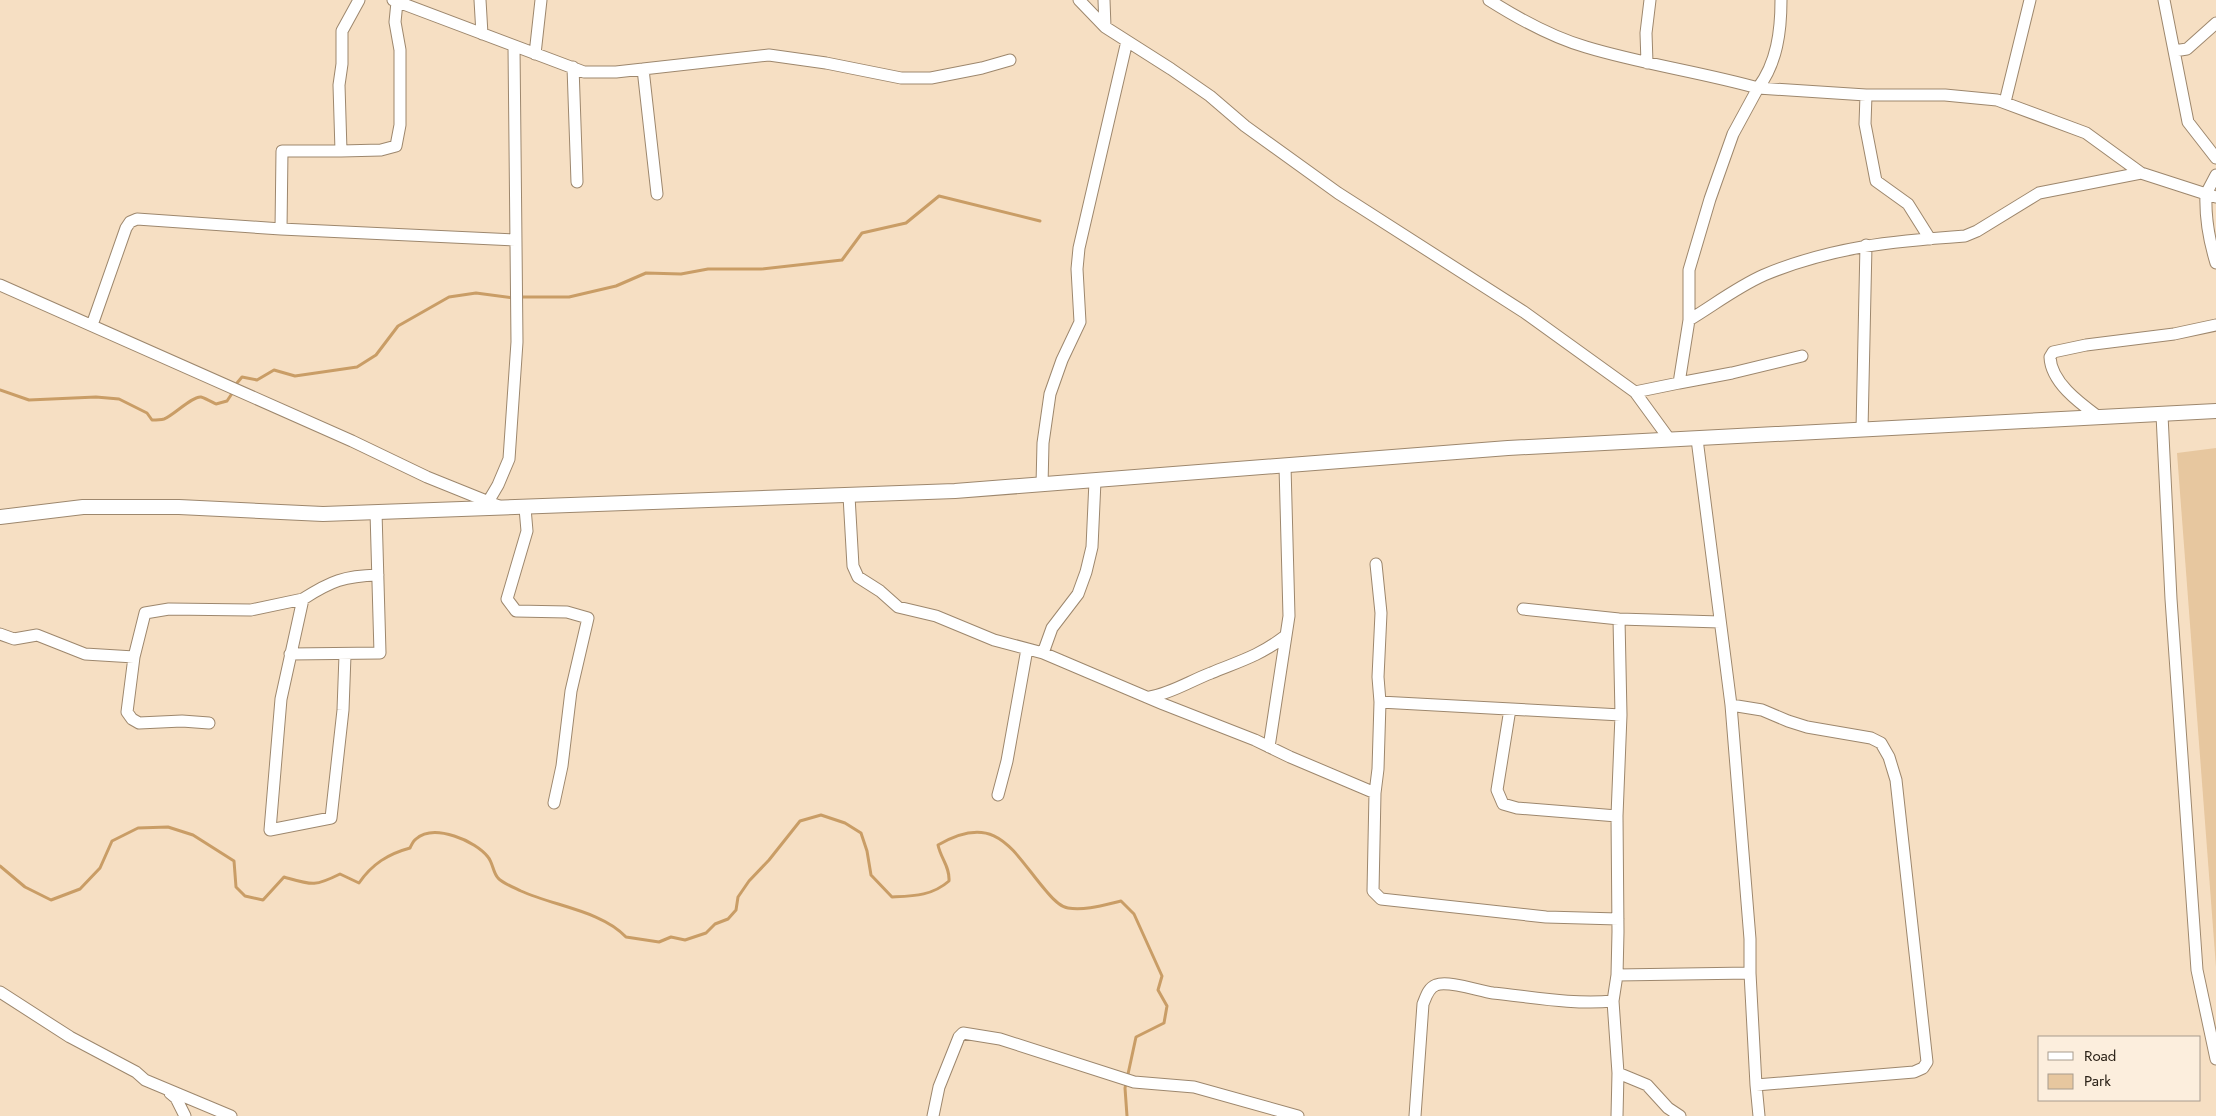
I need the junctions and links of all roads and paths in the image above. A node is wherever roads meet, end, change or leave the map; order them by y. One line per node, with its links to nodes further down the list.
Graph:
1 (359, 0): 26 (street)
2 (480, 0): 14 (street)
3 (541, 0): 18 (street)
4 (1079, 0): 13 (street)
5 (1104, 0): 13 (street)
6 (1489, 0): 20 (street)
7 (1650, 0): 20 (street)
8 (1781, 0): 23 (street)
9 (2030, 0): 25 (street)
10 (2164, 0): 17 (street)
11 (395, 1): 14 (street); 26 (street)
12 (2216, 23): 17 (street)
13 (1105, 27): 15 (street)
14 (482, 34): 16 (street)
15 (1127, 41): 44 (street); 53 (street)
16 (514, 47): 18 (street); 35 (street)
17 (2174, 51): 27 (street)
18 (535, 54): 21 (street)
19 (1010, 60): 22 (street)
20 (1646, 64): 23 (street)
21 (573, 67): 22 (street); 30 (street)
22 (643, 69): 31 (street)
23 (1758, 88): 24 (street); 39 (street)
24 (1866, 95): 25 (street); 34 (street)
25 (2005, 102): 28 (street)
26 (341, 151): 33 (street)
27 (2216, 158)
28 (2141, 173): 32 (street); 34 (street)
29 (2216, 175): 32 (street)
30 (577, 182)
31 (657, 194)
32 (2211, 195): 37 (street)
33 (281, 229): 35 (street); 40 (street)
34 (1930, 239): 36 (street)
35 (516, 240): 55 (street)
36 (1866, 245): 39 (street); 48 (street)
37 (2216, 263)
38 (0, 285): 40 (street)
39 (1688, 320): 43 (street)
40 (92, 325): 55 (street)
41 (2216, 325): 47 (street)
42 (1802, 356): 43 (street)
43 (1679, 383): 44 (street)
44 (1635, 392): 50 (street)
45 (2216, 412): 46 (main road)
46 (2162, 415): 47 (main road); 89 (street)
47 (2100, 418): 48 (main road)
48 (1862, 430): 49 (main road)
49 (1698, 439): 50 (main road); 65 (street)
50 (1670, 440): 51 (main road)
51 (1286, 466): 52 (main road); 67 (street)
52 (1095, 480): 53 (main road); 69 (street)
53 (1042, 485): 54 (main road)
54 (849, 496): 56 (main road); 68 (street)
55 (488, 502): 57 (street)
56 (525, 508): 57 (main road); 82 (street)
57 (505, 509): 58 (main road)
58 (376, 512): 59 (main road); 61 (street)
59 (0, 517)
60 (1376, 564): 74 (street)
61 (378, 575): 62 (street); 71 (street)
62 (304, 599): 70 (street); 72 (street)
63 (1523, 609): 64 (street)
64 (1619, 619): 65 (street); 77 (street)
65 (1720, 622): 75 (street)
66 (0, 634): 72 (street)
67 (1284, 637): 73 (street); 79 (street)
68 (1027, 649): 69 (street); 81 (street)
69 (1043, 653): 73 (street)
70 (290, 654): 71 (street); 71 (street)
71 (345, 655)
72 (134, 657): 78 (street)
73 (1150, 698): 79 (street)
74 (1380, 702): 76 (street); 80 (street)
75 (1731, 706): 85 (street); 93 (street)
76 (1510, 709): 77 (street); 83 (street)
77 (1620, 715): 83 (street)
78 (209, 723)
79 (1268, 747): 80 (street)
80 (1375, 793): 84 (street)
81 (998, 796)
82 (554, 803)
83 (1617, 816): 84 (street)
84 (1618, 919): 86 (street)
85 (1750, 973): 86 (street); 93 (street)
86 (1617, 975): 88 (street)
87 (0, 992): 94 (street)
88 (1613, 1001): 92 (street); 100 (street)
89 (2207, 1019): 90 (street); 91 (street)
90 (2216, 1027)
91 (2216, 1059)
92 (1618, 1073): 101 (street); 102 (street)
93 (1756, 1085): 103 (street)
94 (166, 1090): 95 (street); 96 (street)
95 (216, 1114): 97 (street)
96 (186, 1116)
97 (231, 1116)
98 (933, 1116): 99 (street)
99 (1298, 1116)
100 (1415, 1116)
101 (1617, 1116)
102 (1680, 1116)
103 (1759, 1116)

